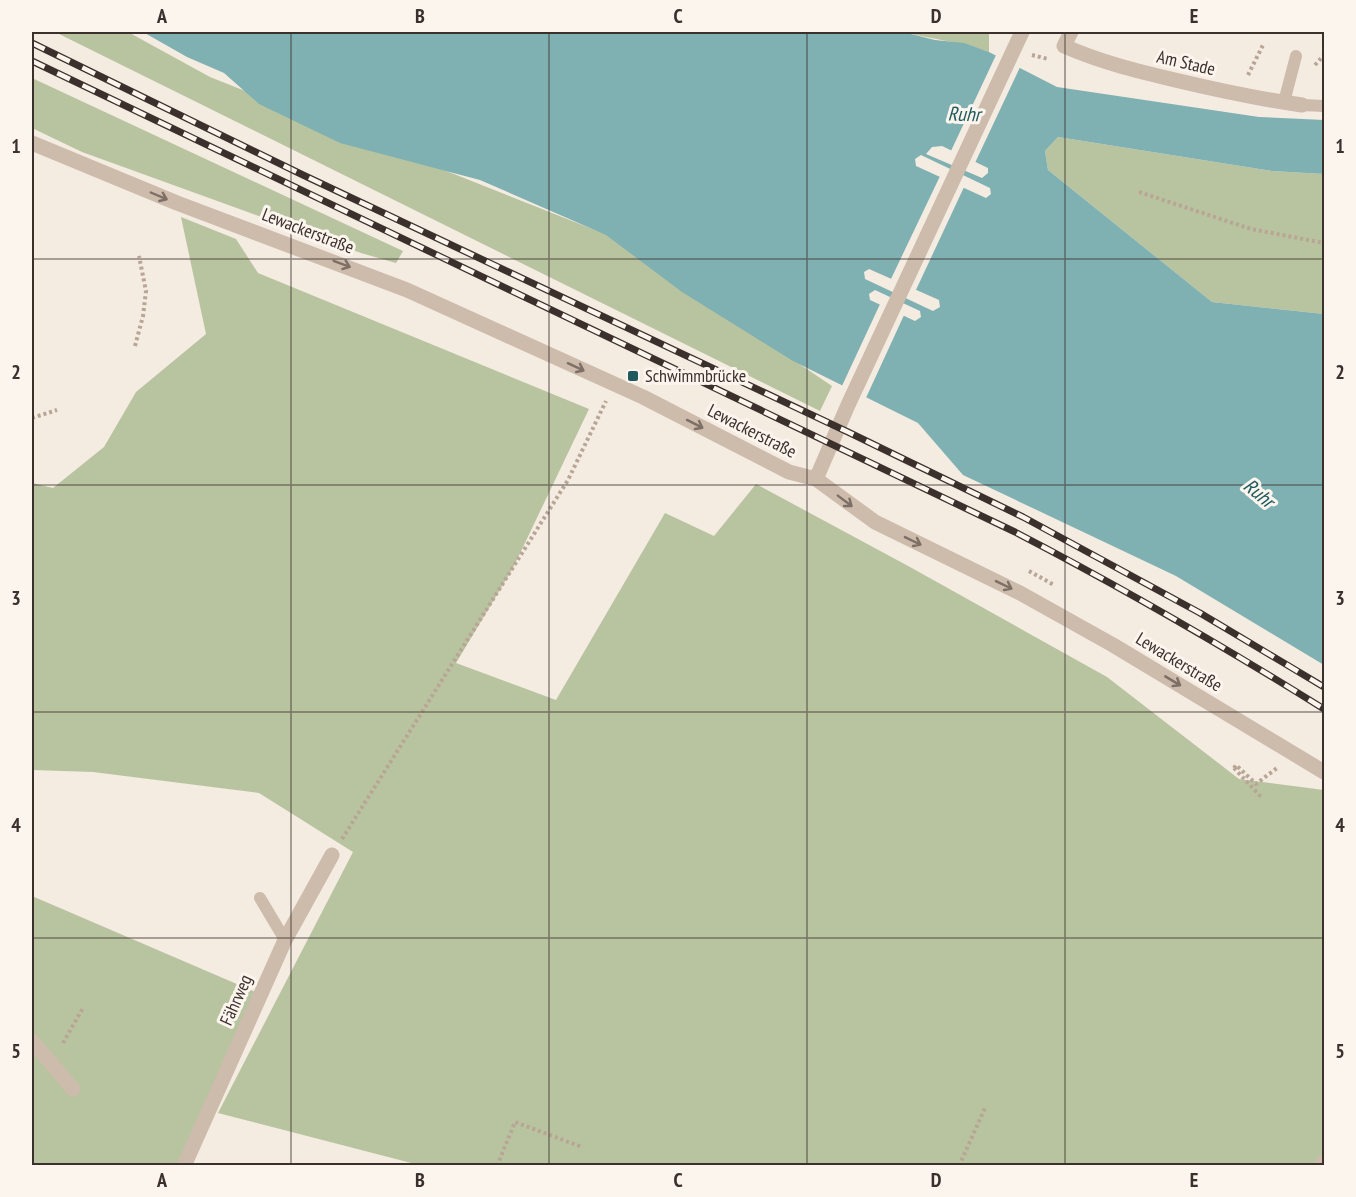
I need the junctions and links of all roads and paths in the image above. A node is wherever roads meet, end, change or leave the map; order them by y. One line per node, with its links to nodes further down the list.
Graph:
1 (1022, 32): 17 (street)
2 (1071, 32): 5 (street, Am Stade)
3 (1263, 45): 5 (path)
4 (1296, 57): 6 (lane)
5 (1238, 95): 6 (street, Am Stade)
6 (1284, 102): 7 (street, Am Stade)
7 (1302, 105): 8 (lane)
8 (1324, 106)
9 (32, 143): 14 (street, Lewackerstraße, one-way to 14)
10 (1139, 192): 11 (path)
11 (1324, 243)
12 (139, 256): 13 (path)
13 (135, 346)
14 (614, 384): 17 (street, Lewackerstraße, one-way to 17); 21 (path)
15 (57, 410): 16 (path)
16 (32, 418)
17 (816, 479): 18 (street, Lewackerstraße, one-way to 18)
18 (1324, 772)
19 (1260, 780): 20 (path)
20 (1262, 798)
21 (332, 855): 23 (street, Fährweg)
22 (260, 898): 23 (lane)
23 (285, 940): 31 (street, Fährweg)
24 (83, 1008): 26 (path)
25 (32, 1041): 26 (street)
26 (51, 1063): 27 (street)
27 (73, 1089)
28 (985, 1108): 33 (path)
29 (582, 1147): 32 (path)
30 (1324, 1162): 34 (street)
31 (184, 1166)
32 (497, 1166)
33 (959, 1166)
34 (1321, 1166)

